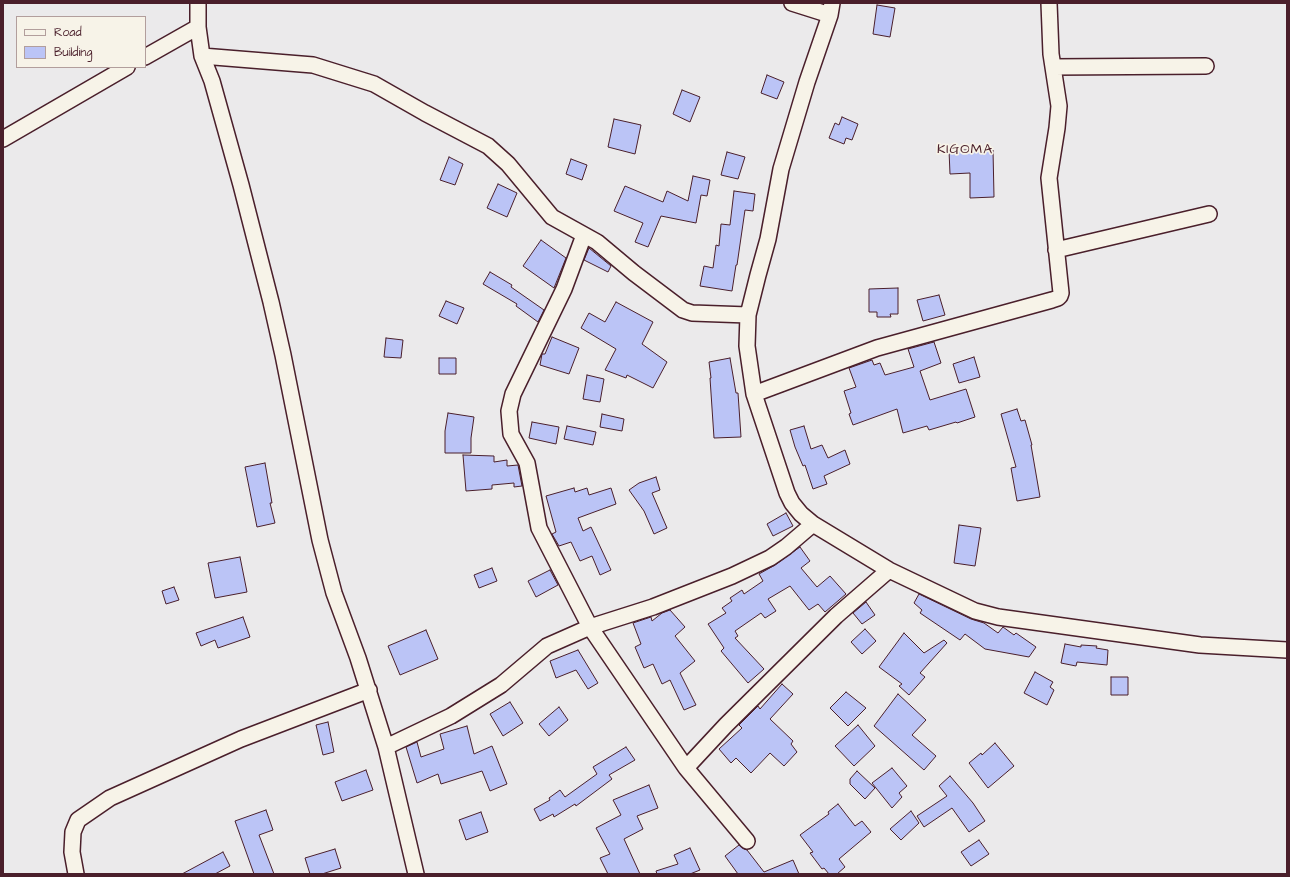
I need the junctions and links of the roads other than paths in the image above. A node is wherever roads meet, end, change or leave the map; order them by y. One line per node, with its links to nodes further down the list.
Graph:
1 (198, 3): 5 (street)
2 (792, 3): 4 (street)
3 (1049, 3): 9 (street)
4 (831, 9): 15 (street)
5 (198, 27): 6 (street); 7 (street)
6 (146, 56)
7 (202, 56): 13 (street); 21 (street)
8 (1206, 66): 9 (street)
9 (1053, 67): 14 (street)
10 (125, 68): 11 (street)
11 (3, 139)
12 (1210, 214): 14 (street)
13 (584, 235): 15 (street); 19 (street)
14 (1056, 250): 16 (street)
15 (748, 315): 16 (street)
16 (754, 394): 17 (street)
17 (813, 524): 18 (street); 19 (street)
18 (889, 570): 20 (street); 23 (street)
19 (590, 627): 22 (street); 23 (street)
20 (1287, 650)
21 (368, 690): 22 (street); 25 (street)
22 (386, 747): 26 (street)
23 (686, 768): 24 (street)
24 (747, 841)
25 (76, 874)
26 (416, 874)

